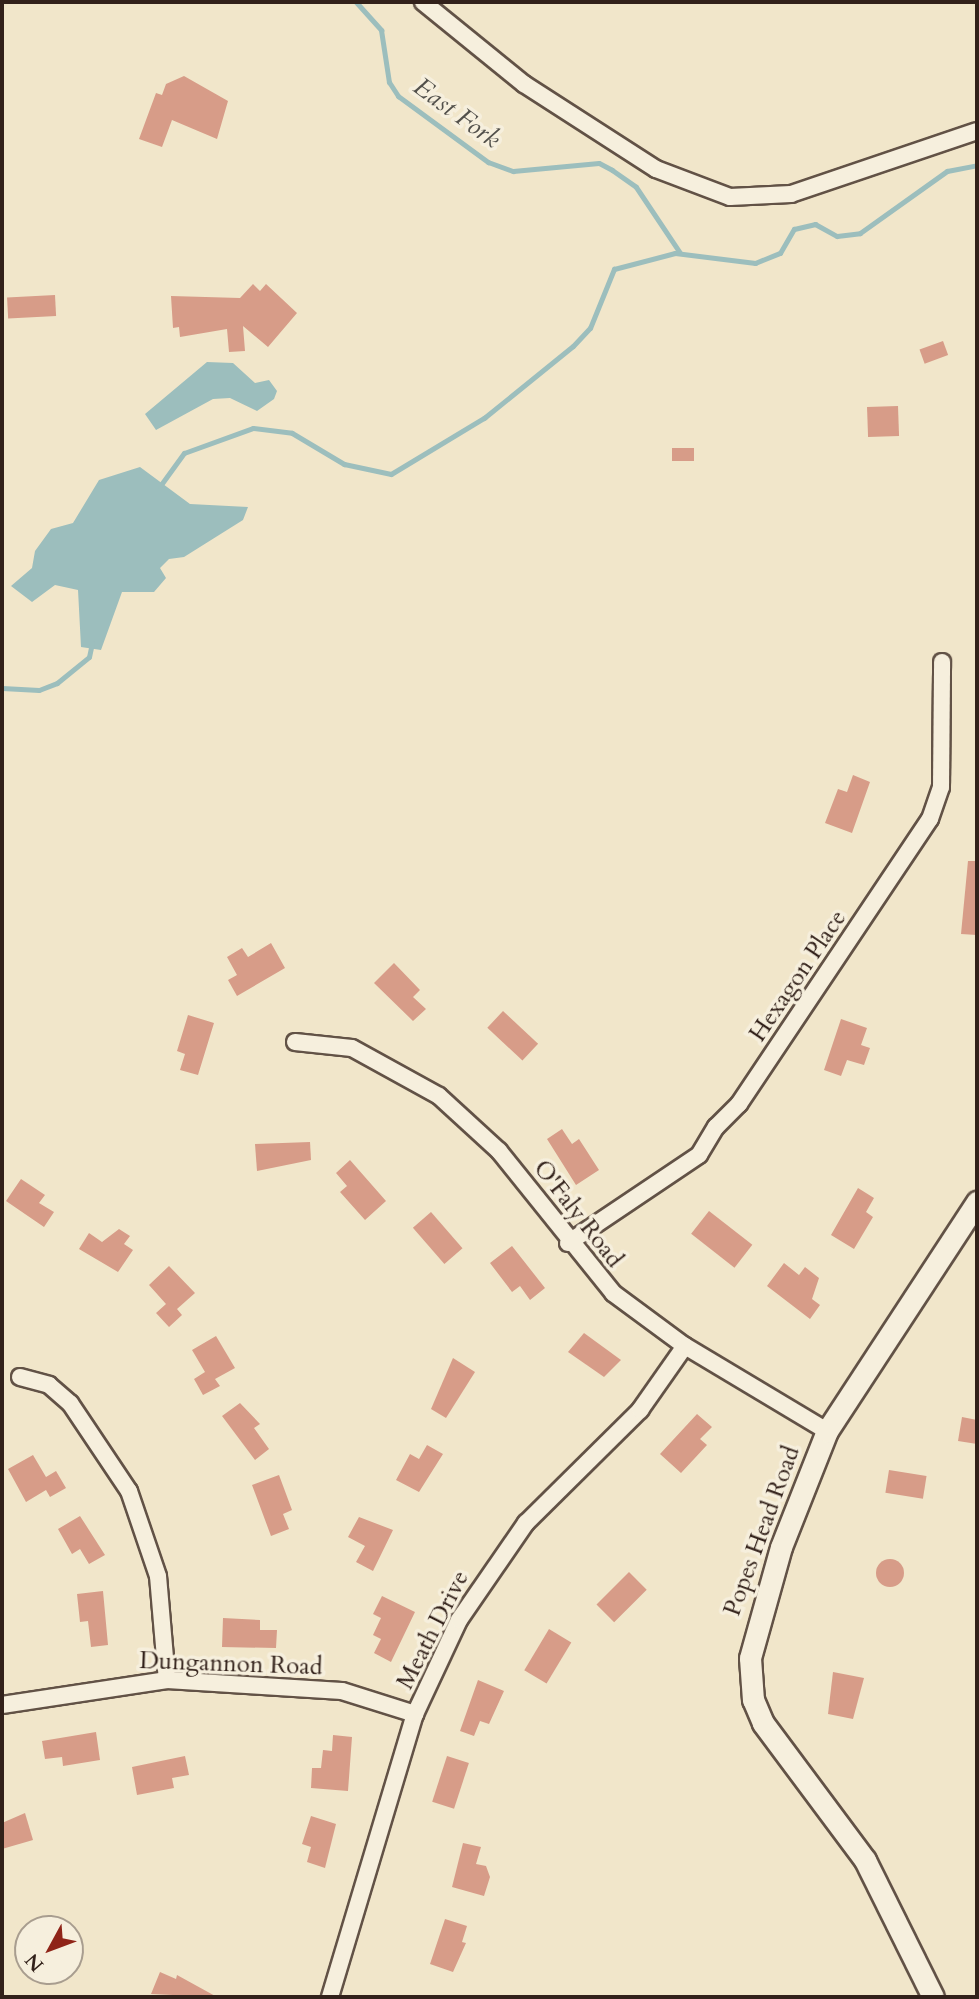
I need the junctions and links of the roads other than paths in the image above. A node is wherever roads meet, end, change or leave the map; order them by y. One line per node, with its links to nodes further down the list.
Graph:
1 (423, 2): 2 (street)
2 (977, 131)
3 (942, 662): 6 (street, Hexagon Place)
4 (295, 1042): 6 (street, O'Faly Road)
5 (977, 1202): 9 (street, Popes Head Road)
6 (568, 1243): 7 (street, O'Faly Road)
7 (685, 1346): 9 (street, O'Faly Road); 12 (street, Meath Drive)
8 (20, 1377): 10 (street)
9 (827, 1431): 14 (street, Popes Head Road)
10 (167, 1679): 11 (street, Dungannon Road); 12 (street, Dungannon Road)
11 (2, 1705)
12 (415, 1714): 13 (street, Meath Drive)
13 (331, 1997)
14 (933, 1997)

